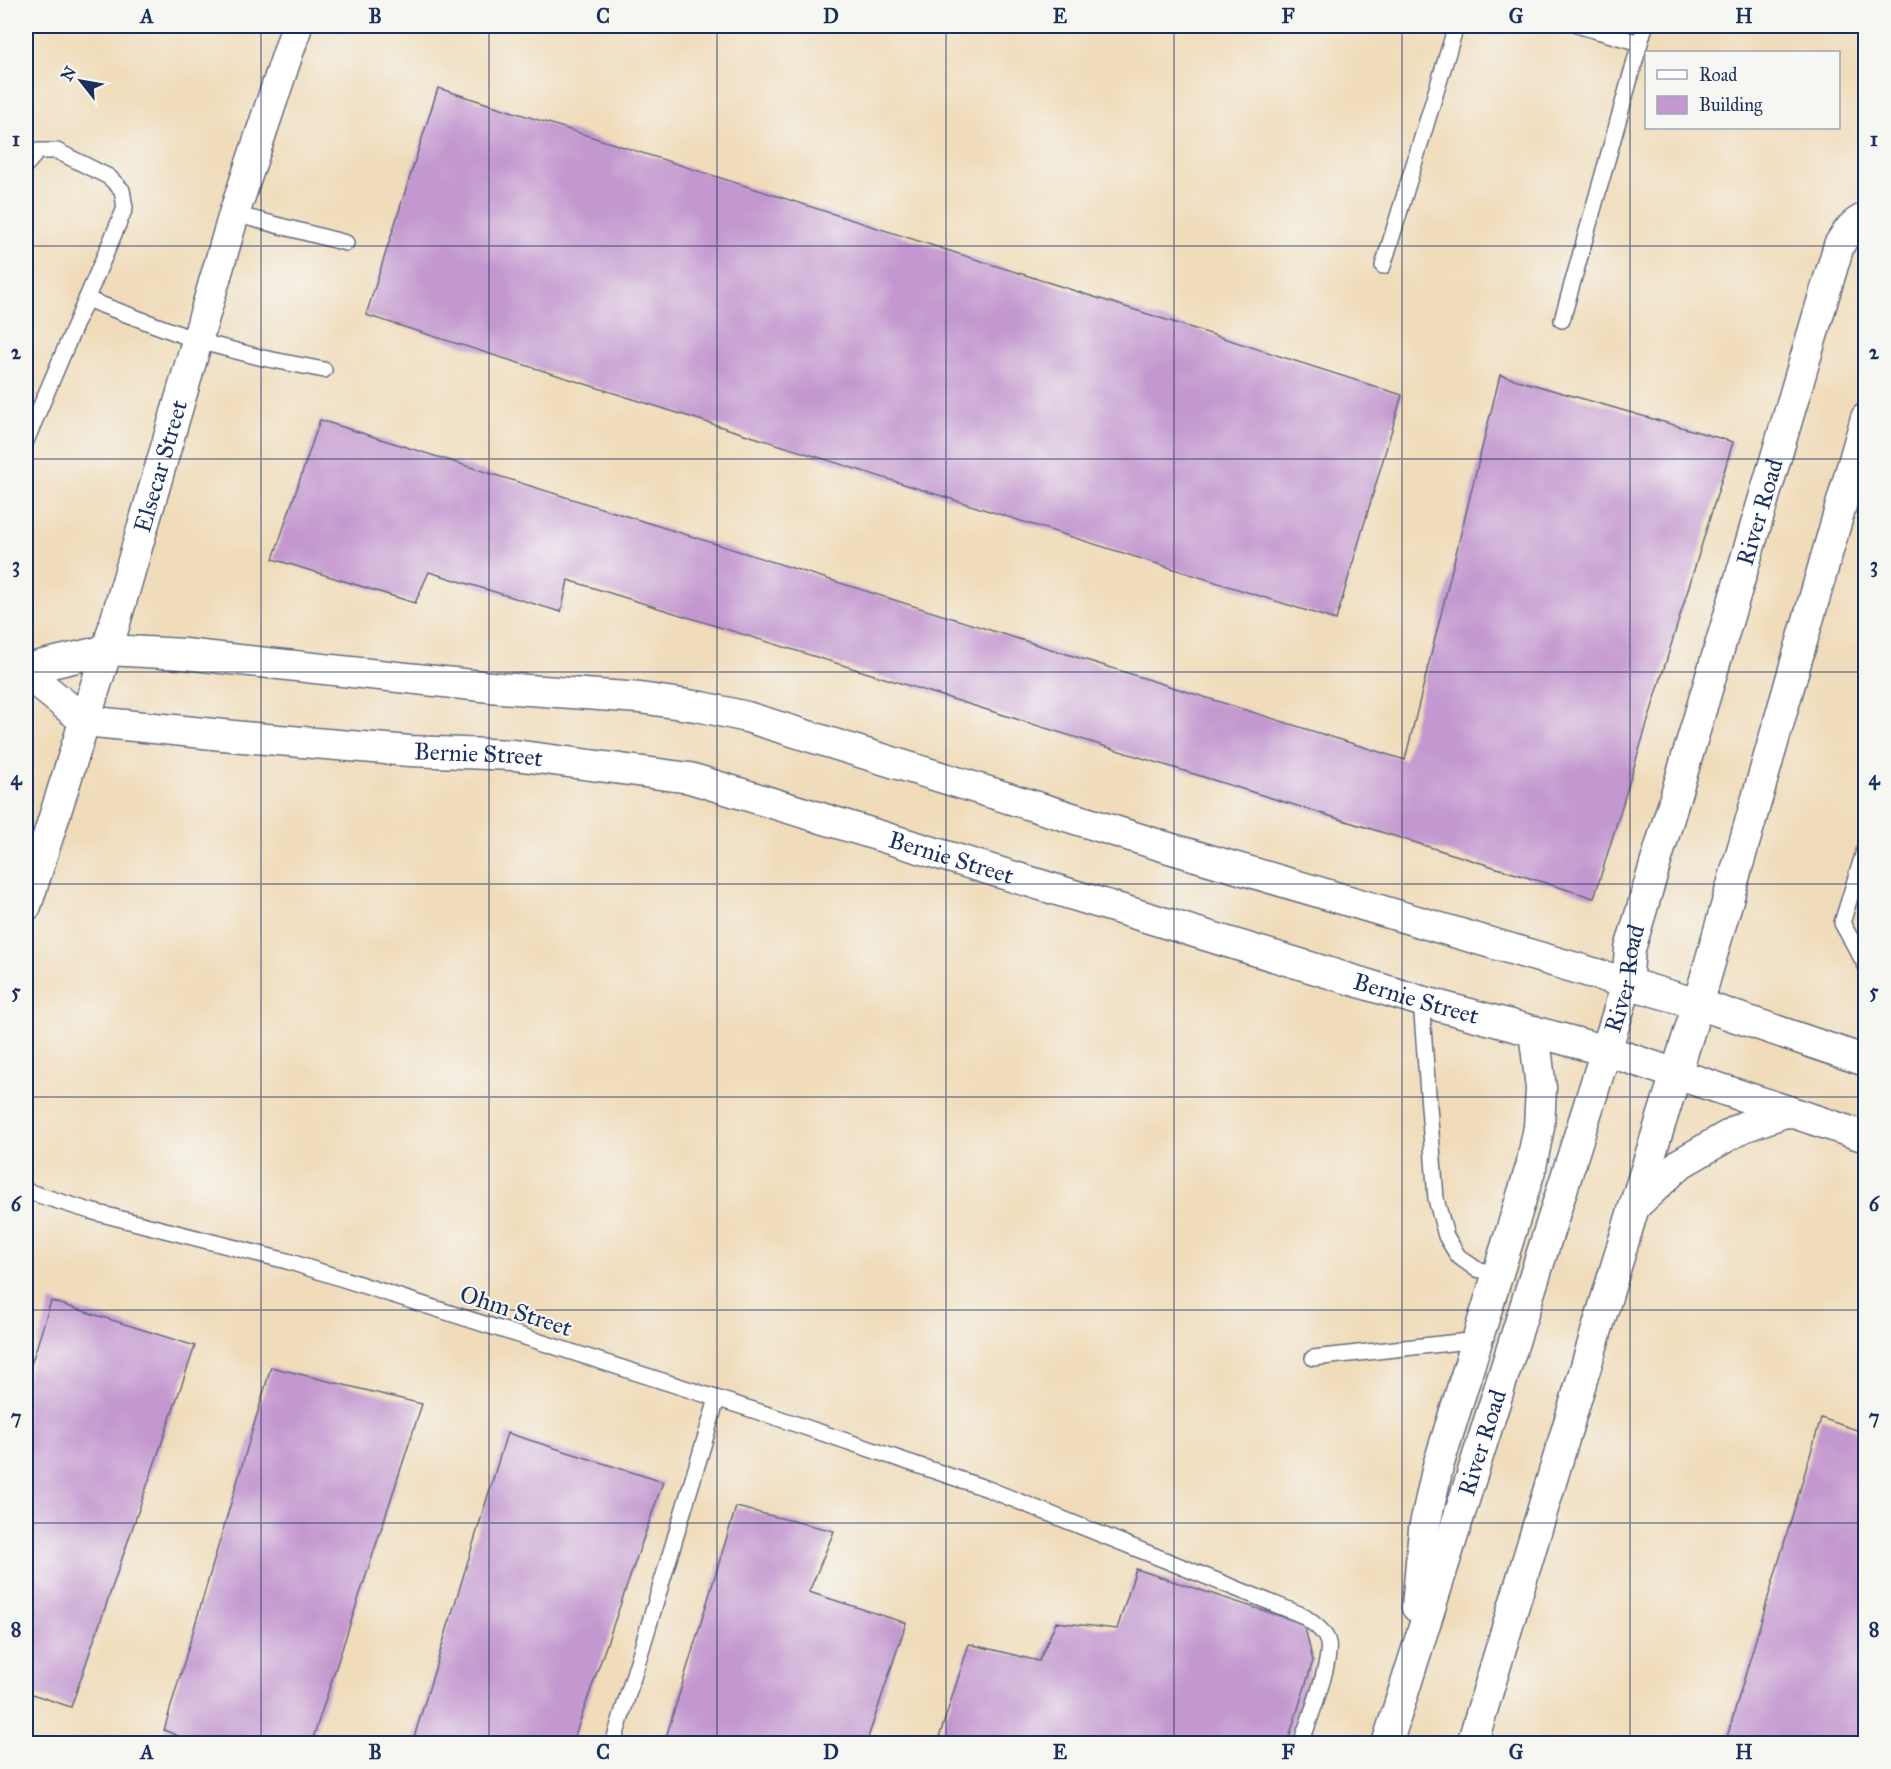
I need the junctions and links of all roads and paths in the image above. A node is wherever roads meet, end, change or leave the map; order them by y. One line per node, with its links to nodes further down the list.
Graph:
1 (297, 26): 7 (street, Elsecar Street)
2 (1456, 26): 10 (lane)
3 (1580, 26): 5 (lane)
4 (1645, 26): 5 (lane)
5 (1640, 43): 12 (lane)
6 (26, 165): 11 (lane)
7 (234, 213): 9 (lane); 13 (street, Elsecar Street)
8 (1866, 218): 23 (street, River Road)
9 (346, 243)
10 (1383, 266)
11 (86, 299): 13 (lane); 16 (lane)
12 (1562, 320)
13 (198, 341): 14 (lane); 17 (street, Elsecar Street)
14 (324, 370)
15 (1866, 418): 25 (street)
16 (26, 441)
17 (107, 650): 18 (street); 19 (street, Elsecar Street); 23 (street)
18 (26, 671): 19 (street)
19 (85, 721): 21 (street, Elsecar Street); 24 (street, Bernie Street)
20 (1866, 845): 22 (lane)
21 (27, 898)
22 (1866, 966)
23 (1627, 984): 25 (street); 27 (street, River Road)
24 (1421, 1001): 26 (street, Bernie Street); 34 (lane)
25 (1698, 1004): 28 (street); 29 (street)
26 (1534, 1031): 27 (street, Bernie Street); 34 (street)
27 (1607, 1051): 29 (street, Bernie Street); 38 (street, River Road)
28 (1866, 1061)
29 (1677, 1075): 30 (street, Bernie Street); 33 (street)
30 (1788, 1111): 31 (street, Bernie Street); 33 (street)
31 (1866, 1137)
32 (26, 1191): 37 (lane, Ohm Street)
33 (1634, 1207): 42 (street)
34 (1499, 1274): 35 (street)
35 (1477, 1340): 36 (lane); 38 (street)
36 (1313, 1358)
37 (717, 1399): 39 (lane); 40 (lane, Ohm Street)
38 (1416, 1646): 41 (street, River Road)
39 (613, 1743)
40 (1301, 1743)
41 (1387, 1743)
42 (1472, 1743)

